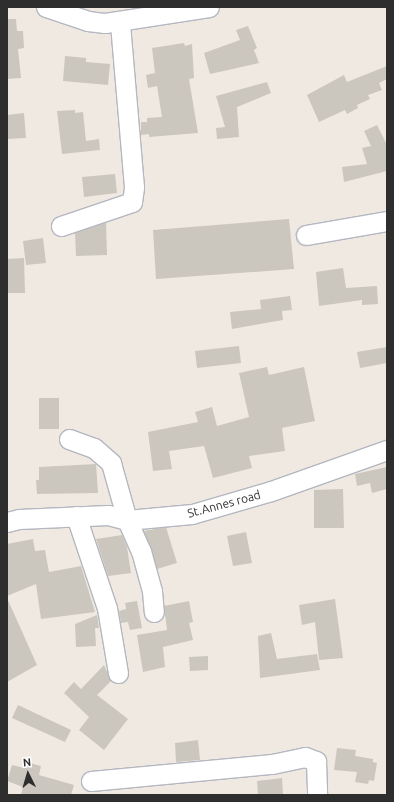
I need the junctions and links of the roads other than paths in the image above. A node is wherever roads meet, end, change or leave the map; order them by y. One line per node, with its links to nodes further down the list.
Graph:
1 (46, 7): 3 (street)
2 (209, 7): 3 (street)
3 (120, 23): 5 (street)
4 (387, 221): 6 (street)
5 (61, 226)
6 (306, 235)
7 (69, 439): 10 (street)
8 (387, 450): 10 (street, St.Annes road)
9 (76, 516): 10 (street, St.Annes road); 11 (street, St.Annes road); 13 (street)
10 (127, 520): 12 (street)
11 (7, 522)
12 (154, 612)
13 (118, 673)
14 (92, 781): 15 (street)
15 (317, 795)

